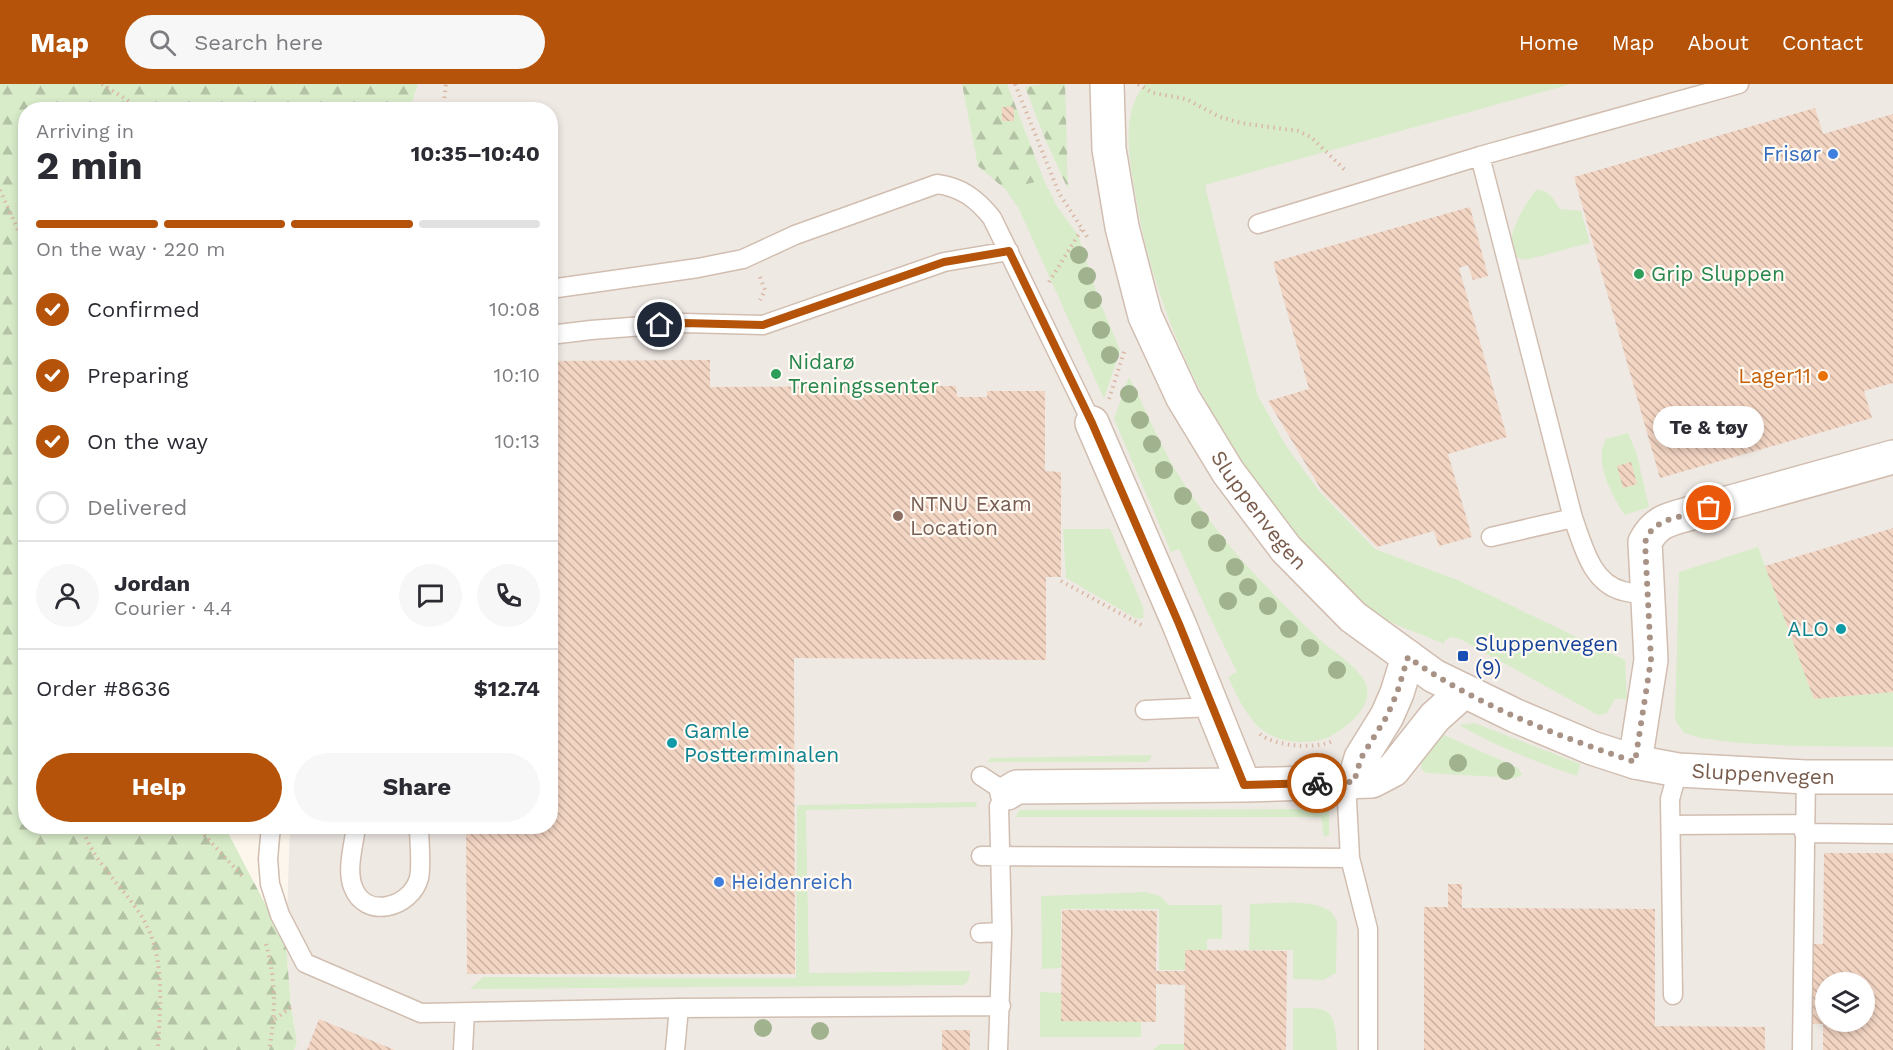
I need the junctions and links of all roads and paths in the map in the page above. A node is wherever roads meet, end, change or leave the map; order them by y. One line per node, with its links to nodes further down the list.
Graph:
1 (102, 84): 7 (path)
2 (447, 84): 8 (path)
3 (1015, 84): 13 (path)
4 (1107, 84): 28 (street, Sluppenvegen)
5 (1137, 84): 11 (path)
6 (1739, 84): 9 (lane)
7 (130, 102)
8 (444, 102)
9 (1480, 156): 11 (lane); 23 (lane)
10 (0, 190): 14 (path)
11 (1362, 192): 12 (lane)
12 (1258, 224)
13 (1082, 229): 15 (path); 17 (path)
14 (18, 230)
15 (1088, 238)
16 (1009, 251): 18 (lane); 19 (lane); 21 (lane)
17 (1047, 285)
18 (558, 288)
19 (558, 334)
20 (1126, 348): 21 (path)
21 (1100, 412): 27 (street)
22 (1893, 457): 26 (street)
23 (1573, 518): 24 (lane); 26 (lane)
24 (1491, 537)
25 (1061, 581): 27 (path)
26 (1647, 595): 32 (street)
27 (1179, 624): 30 (street)
28 (1408, 657): 29 (street, Sluppenvegen); 36 (street)
29 (1464, 691): 32 (street, Sluppenvegen); 36 (street)
30 (1213, 707): 31 (lane); 38 (street)
31 (1145, 710)
32 (1635, 762): 33 (street, Sluppenvegen)
33 (1678, 770): 34 (street, Sluppenvegen); 39 (lane)
34 (1806, 777): 35 (street, Sluppenvegen); 40 (lane)
35 (1893, 777)
36 (1350, 782): 38 (street); 49 (lane)
37 (994, 785): 38 (street); 48 (lane)
38 (1244, 785)
39 (1671, 825): 40 (lane); 54 (lane)
40 (1804, 829): 46 (lane); 66 (lane)
41 (84, 834): 60 (path)
42 (203, 834): 50 (path)
43 (271, 834): 58 (lane)
44 (355, 834): 45 (lane)
45 (419, 834)
46 (1893, 834)
47 (981, 856): 48 (lane)
48 (1000, 856): 49 (lane); 51 (lane)
49 (1350, 858): 65 (lane)
50 (248, 882)
51 (1002, 932): 52 (lane); 55 (lane)
52 (980, 933)
53 (265, 943): 59 (path)
54 (1673, 995)
55 (1000, 1006): 57 (lane); 64 (lane)
56 (291, 1007): 59 (path)
57 (679, 1008): 58 (lane); 63 (lane)
58 (465, 1013): 62 (lane)
59 (274, 1019): 61 (path)
60 (158, 1050)
61 (269, 1050)
62 (463, 1050)
63 (675, 1050)
64 (998, 1050)
65 (1368, 1050)
66 (1802, 1050)

